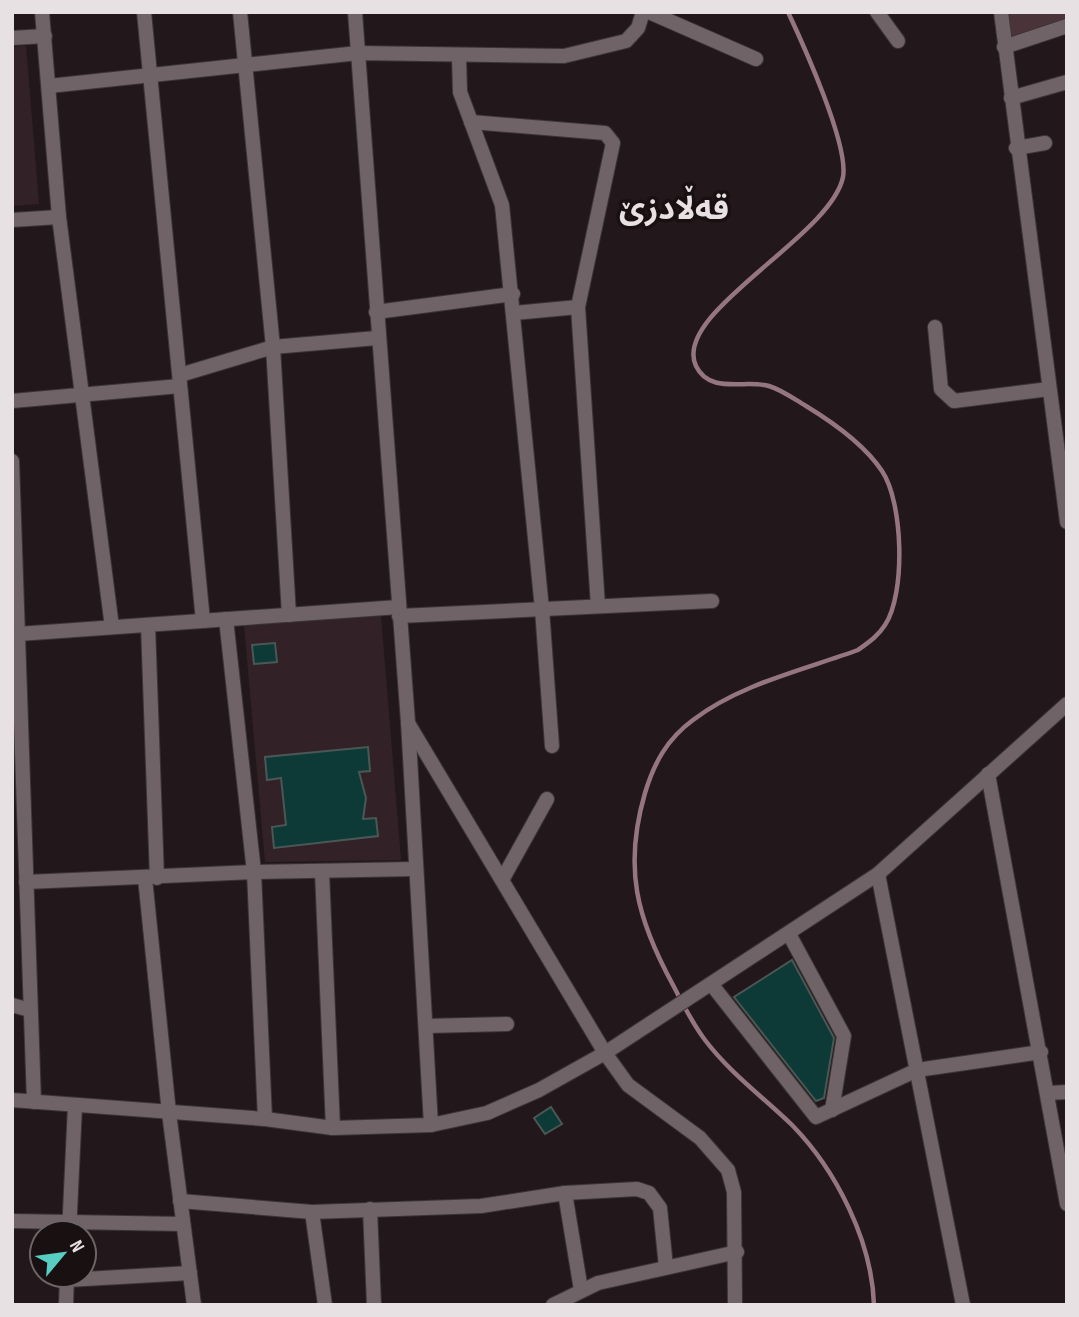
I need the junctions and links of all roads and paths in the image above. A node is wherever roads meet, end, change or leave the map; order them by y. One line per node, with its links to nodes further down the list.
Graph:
1 (42, 12): 10 (street)
2 (144, 12): 18 (street)
3 (240, 12): 17 (street)
4 (355, 12): 14 (street)
5 (643, 12): 15 (street)
6 (649, 12): 16 (street)
7 (877, 12): 12 (street)
8 (1001, 12): 13 (street)
9 (1067, 26): 13 (street)
10 (45, 36): 11 (street); 20 (street)
11 (12, 38)
12 (898, 41)
13 (1004, 47): 21 (street)
14 (358, 53): 15 (street); 17 (street); 29 (street)
15 (459, 56): 22 (street)
16 (756, 59)
17 (244, 64): 18 (street); 33 (street)
18 (149, 76): 20 (street); 34 (street)
19 (1067, 82): 21 (street)
20 (49, 86): 25 (street)
21 (1012, 98): 24 (street)
22 (471, 122): 27 (street); 28 (street)
23 (1045, 143): 24 (street)
24 (1016, 148): 35 (street)
25 (59, 217): 26 (street); 36 (street)
26 (12, 220)
27 (513, 294): 29 (street); 30 (street)
28 (578, 307): 30 (street); 41 (street)
29 (376, 312): 32 (street)
30 (514, 313): 42 (street)
31 (935, 327): 35 (street)
32 (377, 338): 33 (street); 43 (street)
33 (273, 347): 34 (street); 44 (street)
34 (180, 380): 36 (street); 46 (street)
35 (1049, 389): 39 (street)
36 (82, 395): 37 (street); 48 (street)
37 (12, 401)
38 (12, 461): 49 (street)
39 (1067, 522)
40 (712, 601): 41 (street)
41 (598, 606): 42 (street)
42 (542, 609): 43 (street); 53 (street)
43 (399, 611): 44 (street); 52 (street)
44 (289, 615): 45 (street)
45 (226, 619): 46 (street); 57 (street)
46 (203, 621): 47 (street)
47 (148, 625): 48 (street); 60 (street)
48 (112, 627): 49 (street)
49 (18, 634): 51 (street)
50 (1067, 704): 54 (street)
51 (17, 716): 62 (street)
52 (408, 722): 56 (street); 61 (street)
53 (552, 746)
54 (988, 774): 59 (street); 69 (street)
55 (547, 799): 61 (street)
56 (415, 869): 58 (street); 68 (street)
57 (254, 872): 58 (street); 60 (street); 79 (street)
58 (322, 873): 81 (street)
59 (878, 874): 63 (street); 71 (street)
60 (151, 878): 62 (street); 78 (street)
61 (502, 880): 70 (street)
62 (26, 882): 66 (street)
63 (789, 933): 64 (street); 77 (street)
64 (710, 986): 70 (street); 77 (street)
65 (12, 1005): 66 (street)
66 (30, 1010): 75 (street)
67 (507, 1024): 68 (street)
68 (426, 1026): 80 (street)
69 (1041, 1052): 71 (street); 72 (street)
70 (606, 1053): 80 (street); 90 (street)
71 (917, 1070): 77 (street); 100 (street)
72 (1048, 1093): 73 (street); 83 (street)
73 (1067, 1093)
74 (12, 1100): 75 (street)
75 (34, 1102): 76 (street)
76 (75, 1106): 78 (street); 87 (street)
77 (832, 1110)
78 (169, 1113): 79 (street); 84 (street)
79 (265, 1119): 81 (street)
80 (431, 1125): 81 (street)
81 (333, 1128)
82 (565, 1194): 85 (street); 91 (street); 94 (street)
83 (1066, 1200)
84 (180, 1201): 86 (street); 88 (street)
85 (370, 1209): 86 (street); 97 (street)
86 (312, 1212): 96 (street)
87 (70, 1219)
88 (183, 1224): 89 (street); 92 (street)
89 (98, 1227)
90 (737, 1252): 91 (street); 99 (street)
91 (666, 1267): 94 (street)
92 (190, 1273): 93 (street); 95 (street)
93 (98, 1277)
94 (581, 1290): 98 (street)
95 (194, 1305)
96 (325, 1305)
97 (374, 1305)
98 (553, 1305)
99 (736, 1305)
100 (963, 1305)

